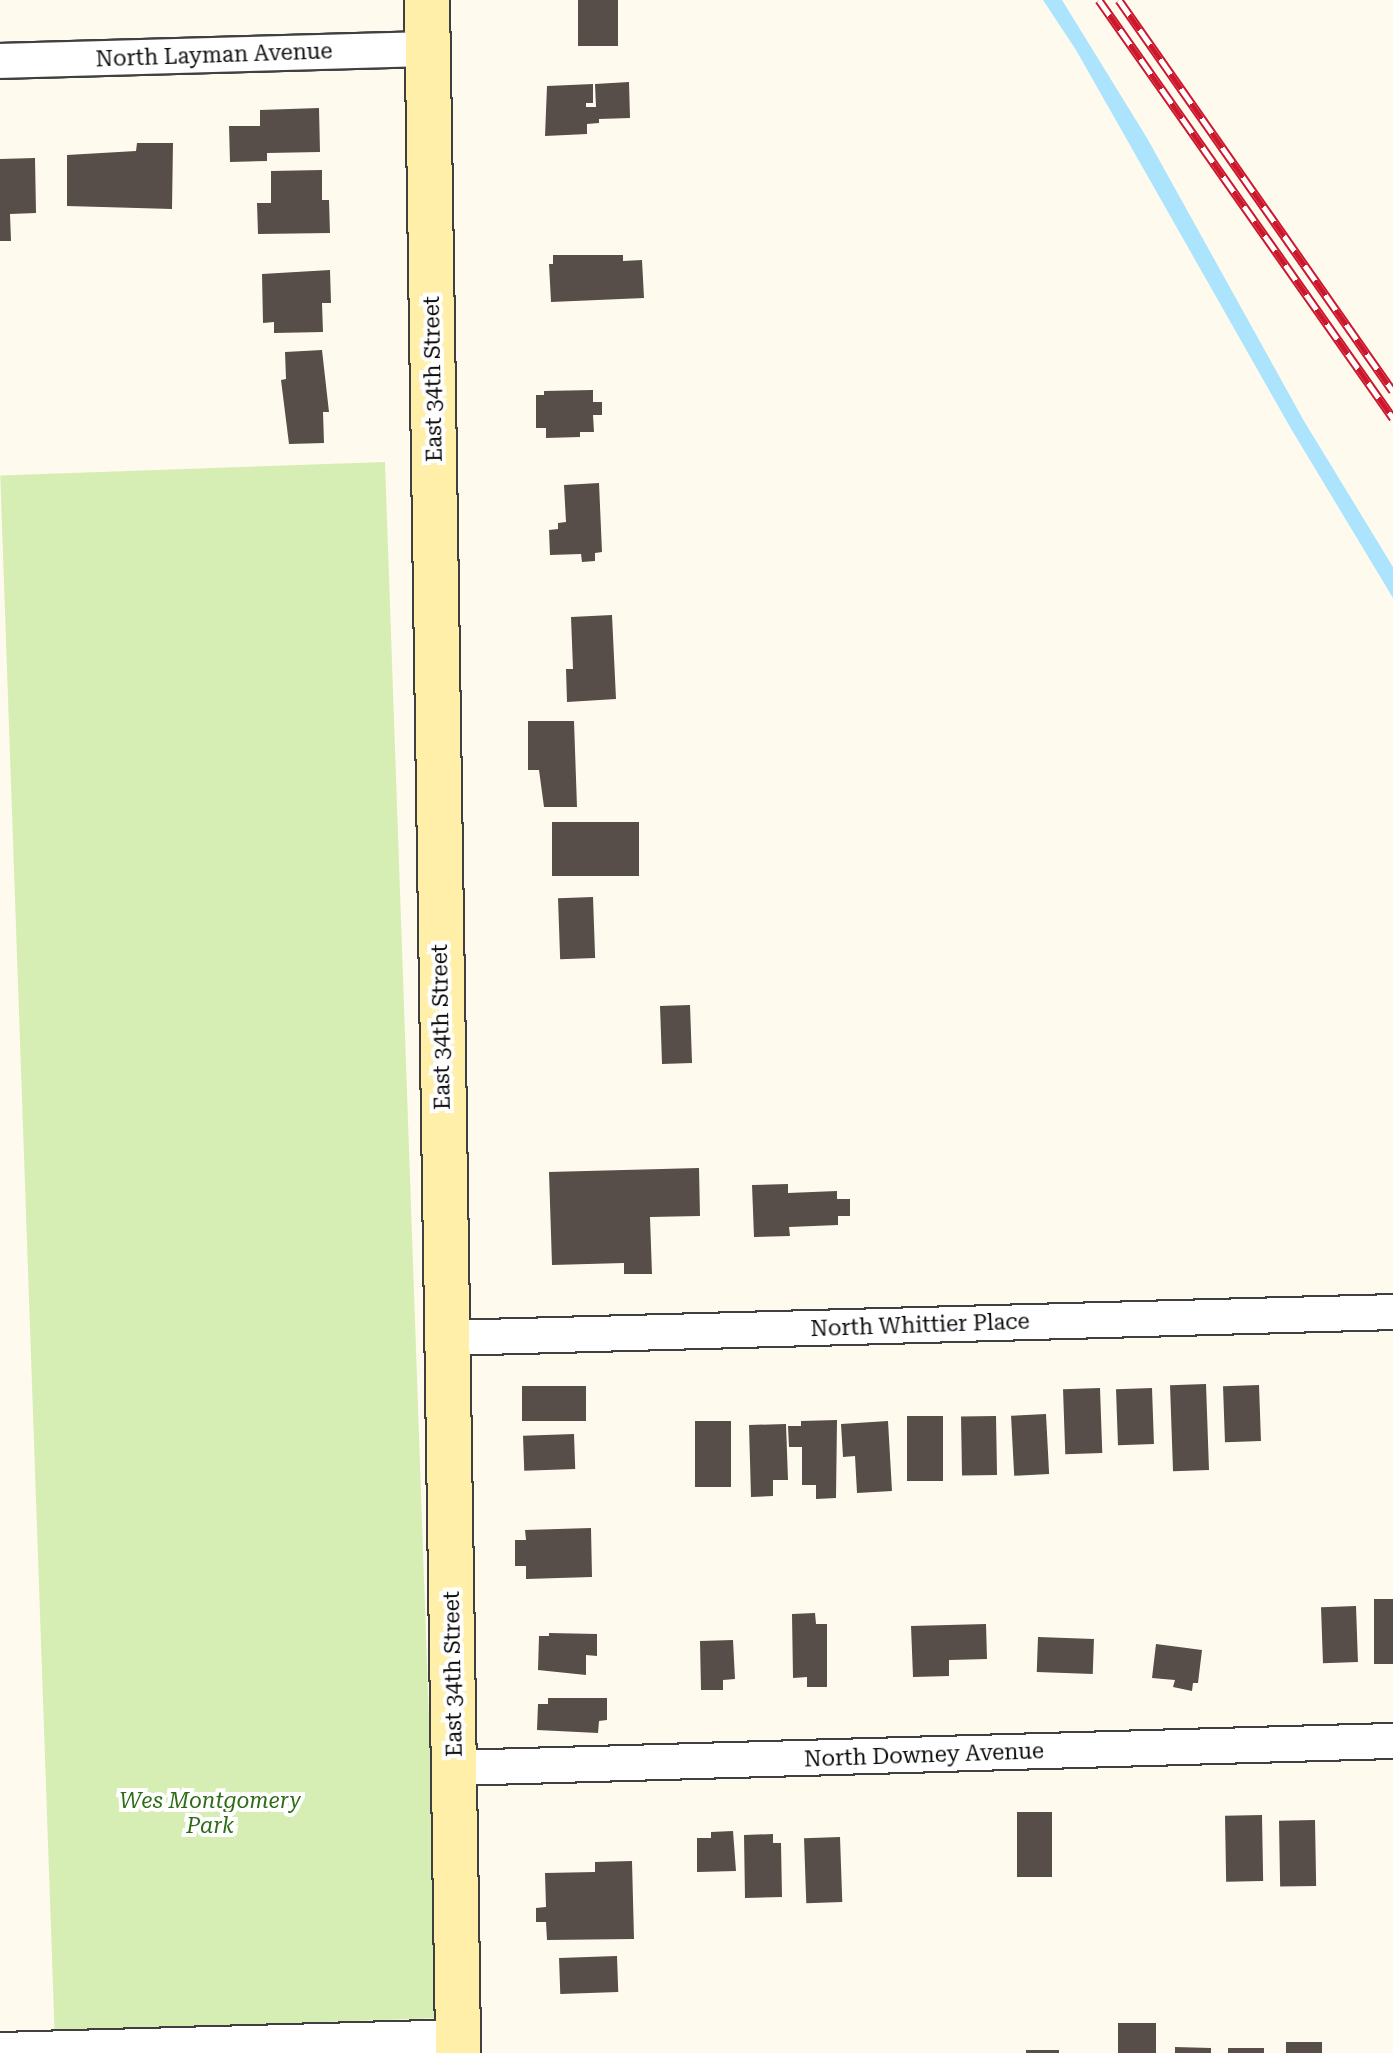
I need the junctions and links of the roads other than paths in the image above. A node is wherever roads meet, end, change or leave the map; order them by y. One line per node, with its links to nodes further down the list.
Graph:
1 (427, 0): 2 (main road, East 34th Street)
2 (428, 49): 3 (street, North Layman Avenue); 5 (main road, East 34th Street)
3 (0, 61)
4 (1393, 1312): 5 (street, North Whittier Place)
5 (447, 1338): 7 (main road, East 34th Street)
6 (1393, 1741): 7 (street, North Downey Avenue)
7 (454, 1768): 8 (main road, East 34th Street)
8 (458, 2045): 9 (street)
9 (0, 2050)

